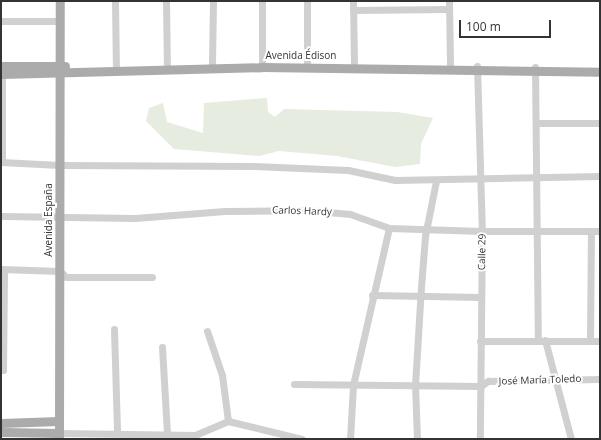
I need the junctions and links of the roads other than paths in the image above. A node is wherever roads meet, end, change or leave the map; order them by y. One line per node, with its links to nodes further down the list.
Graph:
1 (60, 1): 11 (main road, Avenida España)
2 (115, 1): 17 (street)
3 (166, 1): 18 (street)
4 (213, 1): 13 (street)
5 (262, 1): 14 (street)
6 (307, 1): 12 (street)
7 (353, 1): 9 (street)
8 (449, 5): 9 (street); 16 (street)
9 (353, 10): 15 (street)
10 (1, 21): 11 (street)
11 (60, 21): 21 (main road, Avenida España)
12 (307, 63): 14 (main road, Avenida Édison); 15 (main road, Avenida Édison)
13 (212, 64): 14 (main road, Avenida Édison); 18 (main road, Avenida Édison)
14 (261, 65): 15 (main road, Avenida Édison); 18 (main road, Avenida Édison)
15 (354, 65): 16 (main road, Avenida Édison)
16 (450, 66): 19 (main road, Avenida Édison)
17 (116, 67): 18 (main road, Avenida Édison); 21 (main road, Avenida Édison)
18 (167, 67)
19 (477, 68): 22 (main road, Avenida Édison); 31 (street, Calle 29)
20 (600, 68): 22 (main road, Avenida Édison)
21 (61, 69): 23 (main road, Avenida Édison); 28 (main road, Avenida España)
22 (536, 69): 24 (main road, Avenida Édison); 25 (street)
23 (1, 70): 27 (street)
24 (600, 72)
25 (536, 123): 26 (street); 29 (street)
26 (600, 123)
27 (1, 162): 28 (street)
28 (60, 165): 32 (street); 34 (main road, Avenida España)
29 (535, 176): 30 (street); 31 (street); 37 (street)
30 (600, 176)
31 (480, 177): 32 (street); 40 (street, Calle 29)
32 (436, 181): 36 (street)
33 (1, 216): 34 (street, Carlos Hardy)
34 (58, 216): 35 (street, Carlos Hardy); 42 (main road, Avenida España)
35 (389, 228): 36 (street, Carlos Hardy); 44 (street)
36 (426, 229): 40 (street, Carlos Hardy); 45 (street)
37 (535, 230): 38 (street, Carlos Hardy); 40 (street, Carlos Hardy); 49 (street)
38 (591, 230): 39 (street, Carlos Hardy); 50 (street)
39 (600, 230)
40 (482, 231): 46 (street, Calle 29)
41 (2, 270): 42 (street); 54 (street)
42 (60, 271): 43 (street); 61 (main road, Avenida España)
43 (152, 277)
44 (372, 295): 45 (street); 58 (street)
45 (422, 296): 46 (street); 59 (street)
46 (481, 297): 51 (street, Calle 29)
47 (114, 330): 65 (street)
48 (207, 331): 62 (street)
49 (541, 340): 50 (street); 51 (street); 56 (street)
50 (590, 340): 52 (street)
51 (480, 341): 60 (street, Calle 29)
52 (600, 341)
53 (162, 347): 66 (street)
54 (1, 370)
55 (600, 379): 56 (street, José María Toledo)
56 (556, 380): 60 (street, José María Toledo); 73 (street)
57 (294, 384): 58 (street, José María Toledo)
58 (353, 385): 59 (street, José María Toledo); 70 (street)
59 (415, 385): 60 (street, José María Toledo); 71 (street)
60 (481, 386): 72 (street, Calle 29)
61 (59, 421): 63 (main road); 67 (main road, Avenida España)
62 (228, 421): 66 (street); 69 (street)
63 (1, 423)
64 (1, 432): 67 (main road)
65 (117, 433): 67 (street); 68 (street)
66 (167, 435): 68 (street)
67 (59, 436)
68 (134, 436)
69 (302, 439)
70 (350, 439)
71 (417, 439)
72 (480, 439)
73 (571, 439)

